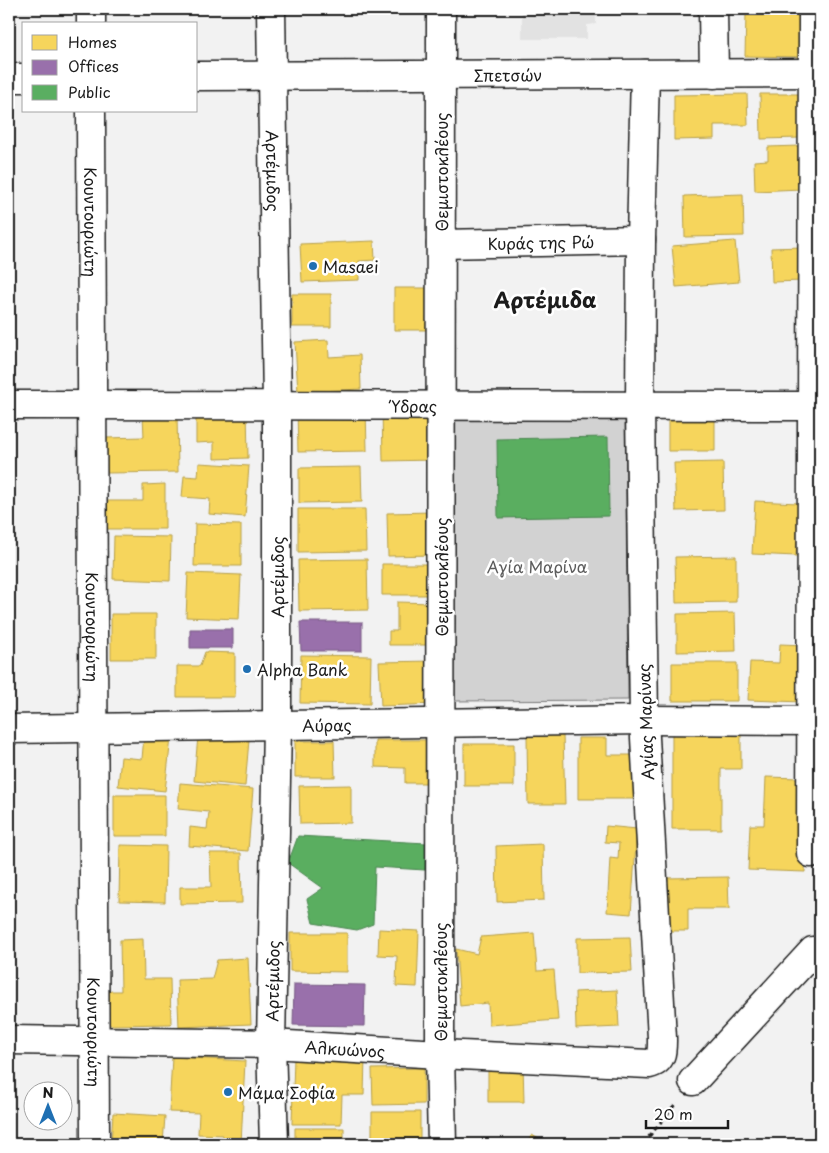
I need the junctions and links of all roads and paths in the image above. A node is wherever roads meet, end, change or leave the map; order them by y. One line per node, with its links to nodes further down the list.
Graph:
1 (91, 9): 6 (street)
2 (271, 9): 10 (street, Αρτέμιδος)
3 (442, 9): 11 (street, Θεμιστοκλέους)
4 (713, 9): 9 (street)
5 (813, 9): 7 (street)
6 (91, 22)
7 (816, 73): 9 (street, Σπετσών); 23 (street)
8 (645, 74): 9 (street, Σπετσών); 11 (street, Σπετσών); 16 (street, Αγίας Μαρίνας)
9 (714, 74)
10 (271, 75): 11 (street, Σπετσών); 12 (street, Σπετσών); 20 (street, Αρτέμιδος)
11 (441, 75): 17 (street, Θεμιστοκλέους)
12 (198, 76)
13 (9, 78): 14 (street)
14 (22, 78)
15 (91, 112): 19 (street, Κουντουριώτη)
16 (641, 240): 17 (street, Κυράς της Ρώ); 22 (street, Αγίας Μαρίνας)
17 (441, 244): 21 (street, Θεμιστοκλέους)
18 (9, 405): 19 (street, Ύδρας)
19 (92, 405): 20 (street, Ύδρας); 28 (street, Κουντουριώτη)
20 (277, 406): 21 (street, Ύδρας); 27 (street, Αρτέμιδος)
21 (441, 406): 22 (street, Ύδρας); 26 (street, Θεμιστοκλέους)
22 (640, 406): 23 (street, Ύδρας); 24 (street, Αγίας Μαρίνας)
23 (816, 406): 25 (street)
24 (644, 720): 25 (street, Αύρας); 26 (street, Αύρας); 32 (street, Αγίας Μαρίνας)
25 (816, 721): 30 (street)
26 (440, 723): 27 (street, Αύρας); 36 (street, Θεμιστοκλέους)
27 (277, 725): 28 (street, Αύρας); 35 (street, Αρτέμιδος)
28 (93, 727): 29 (street, Αύρας); 34 (street, Κουντουριώτη)
29 (9, 729)
30 (812, 852)
31 (818, 950): 37 (street)
32 (662, 1038): 36 (street, Αλκυώνος)
33 (9, 1040): 34 (street, Αλκυώνος)
34 (94, 1041): 35 (street, Αλκυώνος); 38 (street, Κουντουριώτη)
35 (271, 1044): 36 (street, Αλκυώνος); 39 (street, Αρτέμιδος)
36 (440, 1054): 40 (street, Θεμιστοκλέους)
37 (693, 1081): 41 (path)
38 (95, 1144)
39 (274, 1144)
40 (442, 1144)
41 (643, 1144)

